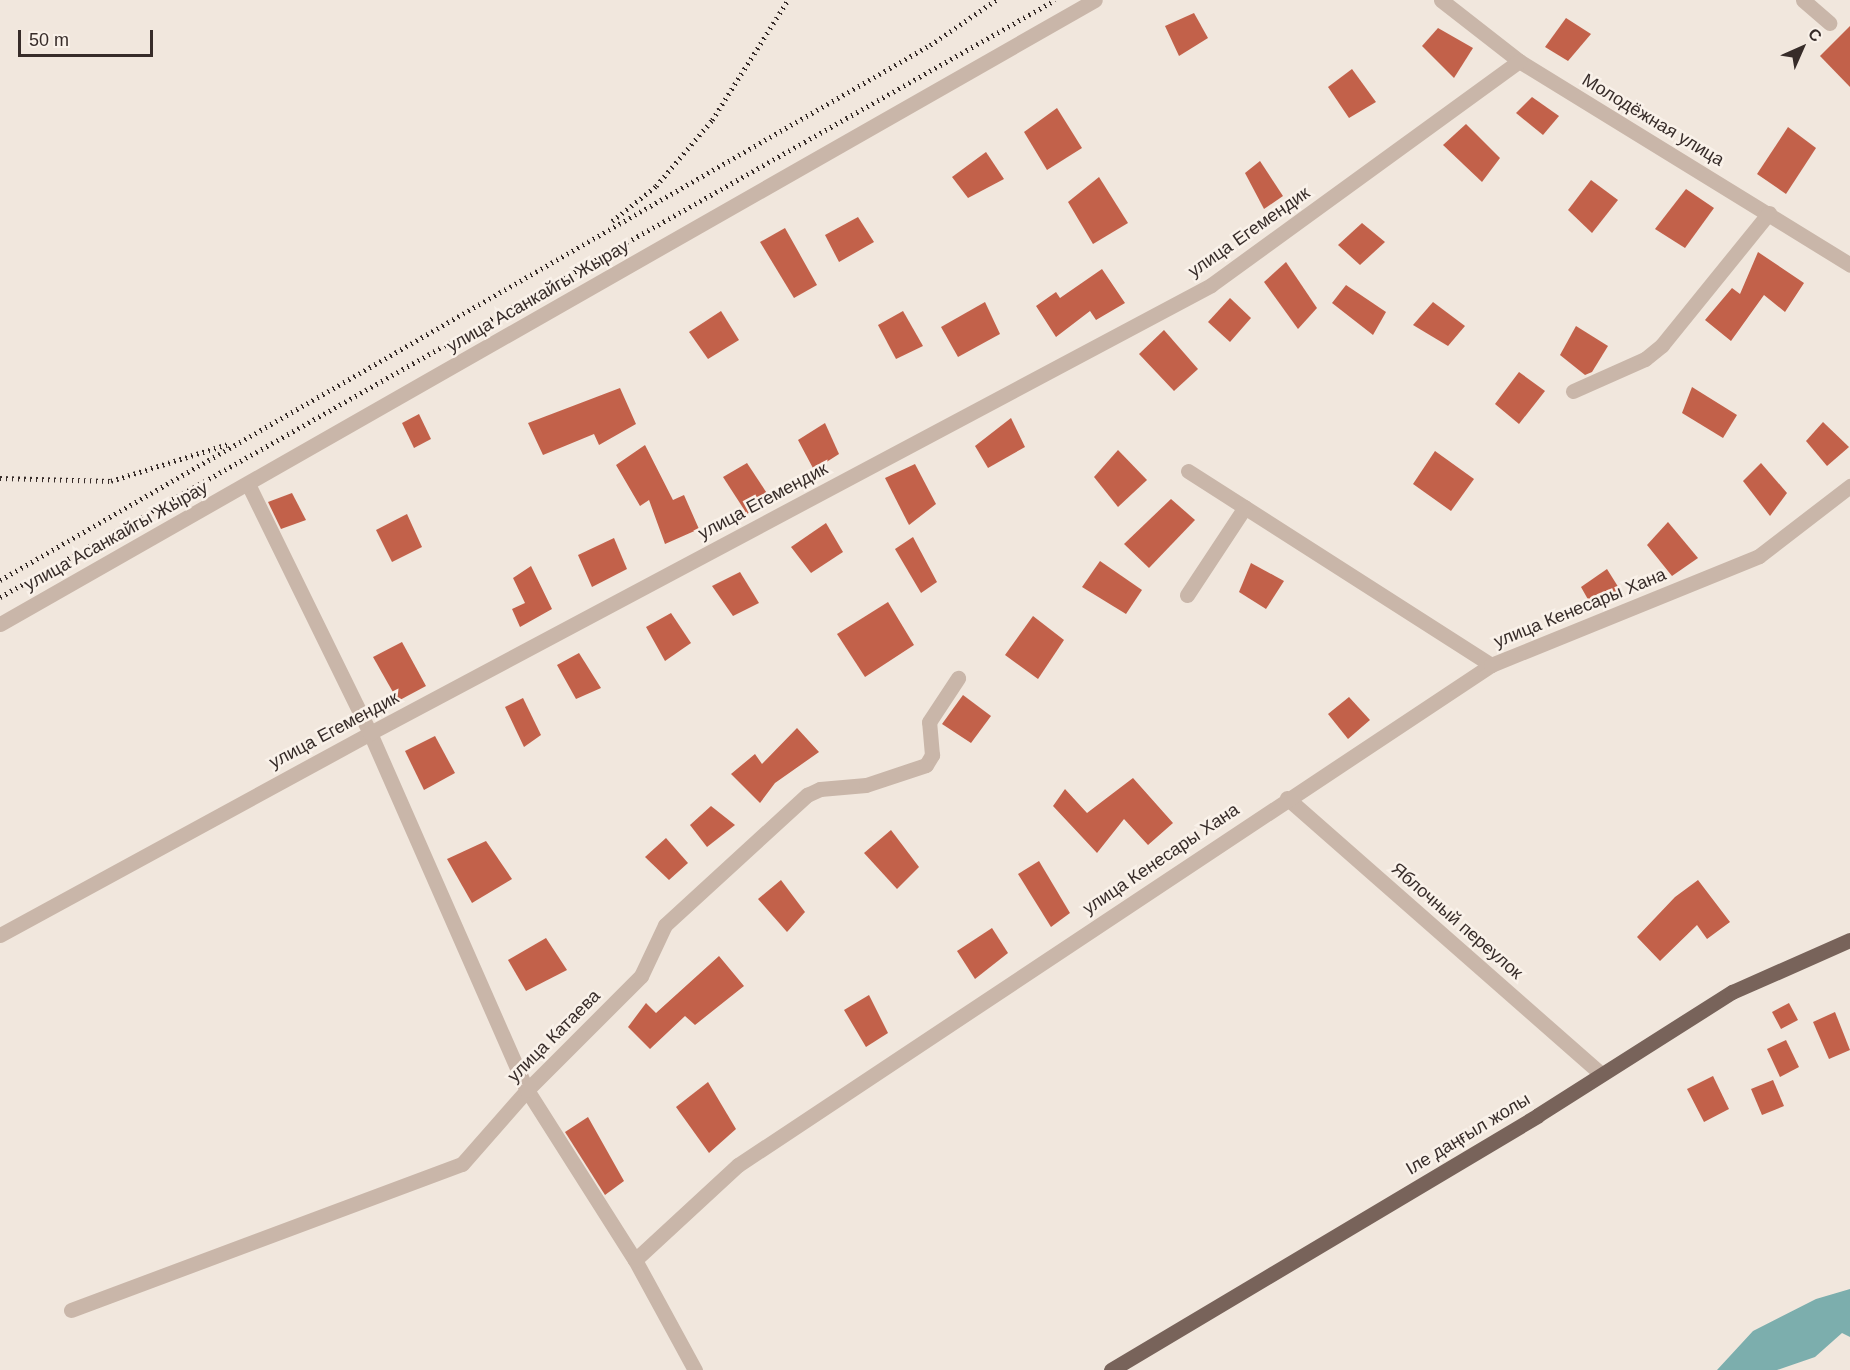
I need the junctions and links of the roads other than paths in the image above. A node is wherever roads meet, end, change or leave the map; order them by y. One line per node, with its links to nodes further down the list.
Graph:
1 (1095, 0): 10 (street, улица Асанкайгы Жырау)
2 (1441, 0): 5 (street, Молодёжная улица)
3 (1803, 0): 4 (street)
4 (1828, 23)
5 (1519, 61): 6 (street, Молодёжная улица); 17 (street, улица Егемендик)
6 (1769, 213): 7 (street, Молодёжная улица); 8 (street)
7 (1850, 265)
8 (1573, 391)
9 (1188, 471): 12 (street)
10 (248, 484): 14 (street, улица Асанкайгы Жырау); 17 (street)
11 (1850, 486): 15 (street, улица Кенесары Хана)
12 (1245, 507): 13 (street); 15 (street)
13 (1187, 595)
14 (0, 624)
15 (1491, 665): 18 (street, улица Кенесары Хана)
16 (958, 678): 22 (street, улица Катаева)
17 (370, 733): 19 (street, улица Егемендик); 22 (street)
18 (1287, 798): 21 (street, Яблочный переулок); 23 (street, улица Кенесары Хана)
19 (0, 935)
20 (1850, 940): 21 (main road, Іле даңғыл жолы)
21 (1601, 1074): 26 (main road, Іле даңғыл жолы)
22 (527, 1090): 23 (street); 24 (street, улица Катаева)
23 (635, 1260): 25 (street)
24 (70, 1310)
25 (695, 1370)
26 (1111, 1370)

